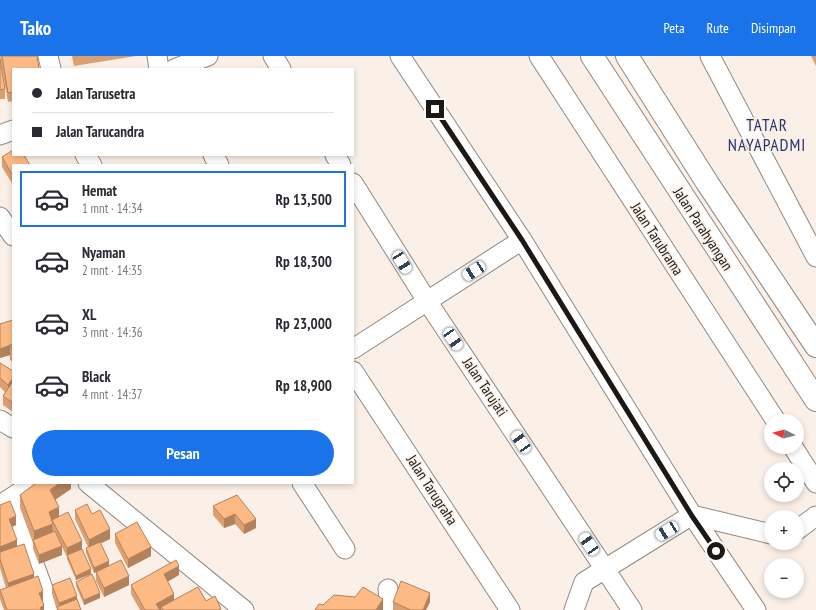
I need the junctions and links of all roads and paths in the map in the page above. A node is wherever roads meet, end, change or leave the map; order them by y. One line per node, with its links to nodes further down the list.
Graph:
1 (48, 56): 10 (street)
2 (157, 56): 11 (street)
3 (208, 56): 12 (street)
4 (273, 56): 13 (street)
5 (400, 56): 21 (street)
6 (539, 56): 28 (street, Jalan Tarubrama)
7 (592, 56): 18 (main road, Jalan Parahyangan)
8 (627, 56): 16 (main road, Jalan Parahyangan)
9 (710, 56): 22 (street)
10 (50, 68)
11 (159, 68)
12 (177, 68)
13 (280, 68)
14 (12, 130): 15 (street)
15 (0, 135)
16 (708, 184): 18 (main road); 24 (main road, Jalan Parahyangan)
17 (354, 185): 23 (street, Jalan Tarujati)
18 (684, 200): 27 (main road, Jalan Parahyangan)
19 (0, 217): 20 (street)
20 (12, 235)
21 (522, 240): 23 (street); 37 (street)
22 (816, 257)
23 (427, 301): 25 (street); 42 (street, Jalan Tarujati)
24 (816, 346)
25 (354, 347)
26 (354, 373): 47 (street, Jalan Tarugraha)
27 (816, 400)
28 (771, 414)
29 (0, 420): 30 (street)
30 (12, 427)
31 (797, 454): 32 (street)
32 (816, 483)
33 (33, 484): 36 (street)
34 (89, 484): 45 (street)
35 (303, 484): 41 (street)
36 (6, 502): 44 (street)
37 (692, 516): 40 (street); 42 (street); 50 (street)
38 (816, 516): 39 (street)
39 (804, 525)
40 (764, 532)
41 (345, 549)
42 (606, 570): 48 (street); 49 (street, Jalan Tarujati)
43 (388, 589): 46 (street)
44 (51, 610)
45 (244, 610)
46 (387, 610)
47 (510, 610)
48 (574, 610)
49 (632, 610)
50 (756, 610)

